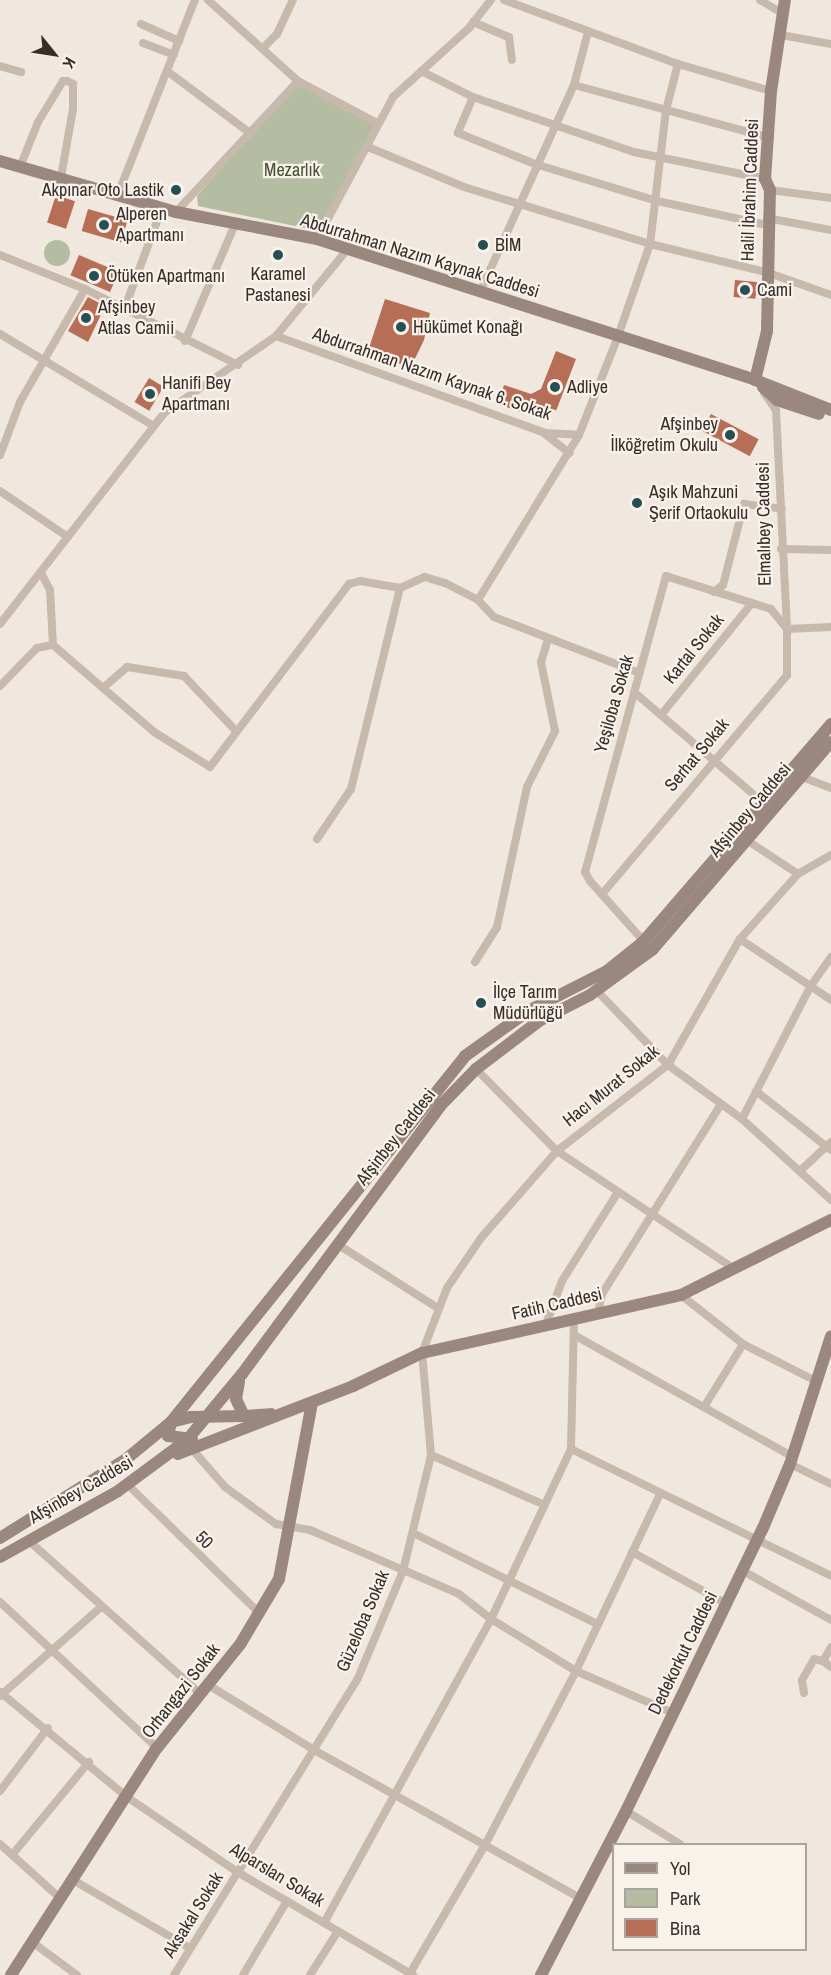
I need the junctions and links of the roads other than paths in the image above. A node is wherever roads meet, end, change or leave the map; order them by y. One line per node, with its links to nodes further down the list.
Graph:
1 (194, 0): 13 (street)
2 (208, 0): 16 (street)
3 (293, 0): 16 (street)
4 (491, 0): 9 (street)
5 (504, 0): 11 (street)
6 (760, 0): 8 (street)
7 (785, 0): 8 (street, Halil İbrahim Caddesi)
8 (783, 14): 12 (street, Halil İbrahim Caddesi)
9 (473, 22): 18 (street); 22 (street)
10 (141, 24): 13 (street)
11 (588, 32): 19 (street); 25 (street)
12 (781, 35): 15 (street); 26 (street, Halil İbrahim Caddesi)
13 (179, 41): 17 (street)
14 (143, 43): 17 (street)
15 (831, 44)
16 (263, 48): 24 (street)
17 (174, 55): 21 (street)
18 (512, 60)
19 (678, 64): 26 (street); 28 (street)
20 (0, 66): 23 (street)
21 (167, 71): 31 (street); 40 (street)
22 (421, 71): 27 (street); 29 (street)
23 (21, 72)
24 (298, 81): 29 (street); 31 (street)
25 (574, 85): 28 (street); 30 (street)
26 (771, 91): 32 (street, Halil İbrahim Caddesi)
27 (473, 97): 30 (street); 36 (street)
28 (666, 110): 32 (street); 34 (street)
29 (377, 123): 33 (street)
30 (553, 124): 34 (street); 36 (street)
31 (250, 133): 45 (street)
32 (770, 138): 39 (street, Halil İbrahim Caddesi)
33 (368, 147): 43 (street); 49 (street)
34 (661, 159): 39 (street); 42 (street)
35 (0, 161): 37 (street, Abdurrahman Nazım Kaynak Caddesi)
36 (535, 164): 42 (street); 43 (street)
37 (20, 167): 38 (street, Abdurrahman Nazım Kaynak Caddesi); 38 (street)
38 (61, 177): 40 (street, Abdurrahman Nazım Kaynak Caddesi)
39 (767, 184): 41 (street); 46 (street, Halil İbrahim Caddesi)
40 (118, 194): 44 (street, Abdurrahman Nazım Kaynak Caddesi)
41 (831, 198)
42 (657, 201): 46 (street); 50 (street)
43 (522, 202): 50 (street); 55 (street)
44 (162, 208): 45 (street, Abdurrahman Nazım Kaynak Caddesi); 57 (street)
45 (176, 212): 47 (street, Abdurrahman Nazım Kaynak Caddesi)
46 (767, 221): 48 (street); 53 (street, Halil İbrahim Caddesi)
47 (236, 222): 49 (street, Abdurrahman Nazım Kaynak Caddesi); 61 (street)
48 (831, 230)
49 (317, 239): 51 (street, Abdurrahman Nazım Kaynak Caddesi)
50 (650, 244): 53 (street); 60 (street)
51 (347, 250): 55 (street, Abdurrahman Nazım Kaynak Caddesi); 59 (street)
52 (0, 255): 54 (street)
53 (766, 272): 56 (street); 64 (street, Halil İbrahim Caddesi)
54 (85, 289): 57 (street); 62 (street)
55 (480, 292): 60 (street, Abdurrahman Nazım Kaynak Caddesi)
56 (831, 295)
57 (124, 310): 61 (street)
58 (0, 334): 62 (street)
59 (276, 336): 63 (street); 68 (street, Abdurrahman Nazım Kaynak 6. Sokak)
60 (617, 339): 64 (street, Abdurrahman Nazım Kaynak Caddesi); 69 (street)
61 (185, 340): 63 (street)
62 (45, 362): 67 (street); 71 (street)
63 (238, 365): 67 (street)
64 (755, 380): 65 (street, Abdurrahman Nazım Kaynak Caddesi); 66 (street); 73 (street, Elmalıbey Caddesi)
65 (831, 410)
66 (831, 418)
67 (154, 426): 74 (street)
68 (545, 434): 69 (street, Abdurrahman Nazım Kaynak 6. Sokak); 70 (street)
69 (579, 435): 70 (street)
70 (569, 453): 81 (street)
71 (0, 455)
72 (0, 491): 74 (street)
73 (782, 509): 75 (street, Elmalıbey Caddesi); 79 (street)
74 (68, 537): 77 (street)
75 (782, 549): 76 (street); 80 (street, Elmalıbey Caddesi)
76 (831, 550)
77 (41, 573): 84 (street); 88 (street)
78 (400, 588): 81 (street); 96 (street); 102 (street)
79 (714, 592): 82 (street, Yeşiloba Sokak); 90 (street, Yeşiloba Sokak)
80 (782, 595): 83 (street); 86 (street, Elmalıbey Caddesi)
81 (478, 600): 87 (street)
82 (752, 603): 83 (street, Yeşiloba Sokak); 94 (street, Kartal Sokak)
83 (771, 609): 86 (street)
84 (0, 624)
85 (831, 627): 86 (street)
86 (787, 629): 98 (street, Serhat Sokak)
87 (549, 639): 90 (street); 110 (street)
88 (53, 645): 89 (street); 92 (street)
89 (4, 673): 91 (street)
90 (640, 673): 93 (street, Yeşiloba Sokak)
91 (0, 686)
92 (103, 688): 96 (street); 96 (street)
93 (634, 692): 94 (street); 106 (street, Yeşiloba Sokak)
94 (661, 715): 98 (street)
95 (831, 724): 101 (street, Afşinbey Caddesi)
96 (236, 731)
97 (831, 742): 99 (street, Afşinbey Caddesi)
98 (714, 760): 101 (street); 106 (street, Serhat Sokak)
99 (802, 777): 100 (street); 101 (street, Afşinbey Caddesi)
100 (831, 788)
101 (769, 807): 103 (street, Afşinbey Caddesi); 108 (street, Afşinbey Caddesi)
102 (317, 839)
103 (748, 841): 105 (street); 108 (street, Afşinbey Caddesi)
104 (831, 855): 105 (street, Hacı Murat Sokak)
105 (798, 874): 107 (street, Hacı Murat Sokak)
106 (603, 893): 108 (street, Yeşiloba Sokak)
107 (740, 939): 111 (street); 114 (street, Hacı Murat Sokak)
108 (648, 946): 112 (street, Afşinbey Caddesi); 144 (street, Afşinbey Caddesi)
109 (831, 957): 111 (street)
110 (475, 962)
111 (810, 987): 113 (street); 116 (street)
112 (590, 995): 114 (street); 115 (street, Afşinbey Caddesi)
113 (831, 1000)
114 (668, 1065): 117 (street); 120 (street, Hacı Murat Sokak)
115 (476, 1069): 120 (street); 126 (street, Afşinbey Caddesi)
116 (756, 1091): 118 (street); 119 (street)
117 (721, 1104): 118 (street); 124 (street)
118 (742, 1119): 121 (street)
119 (830, 1146): 121 (street)
120 (557, 1151): 122 (street); 129 (street, Hacı Murat Sokak)
121 (801, 1170): 123 (street)
122 (618, 1191): 124 (street); 132 (street)
123 (831, 1200)
124 (651, 1212): 127 (street); 130 (street)
125 (831, 1220): 127 (street, Fatih Caddesi)
126 (337, 1244): 129 (street); 137 (street, Afşinbey Caddesi)
127 (733, 1268): 128 (street, Fatih Caddesi)
128 (681, 1295): 130 (street, Fatih Caddesi); 135 (street)
129 (438, 1308): 136 (street, Hacı Murat Sokak)
130 (598, 1314): 131 (street, Fatih Caddesi)
131 (574, 1320): 132 (street, Fatih Caddesi); 133 (street)
132 (545, 1327): 136 (street, Fatih Caddesi)
133 (574, 1335): 140 (street); 146 (street)
134 (831, 1336): 138 (street, Dedekorkut Caddesi)
135 (743, 1344): 138 (street); 140 (street)
136 (422, 1353): 139 (street, Fatih Caddesi); 147 (street, Güzeloba Sokak)
137 (242, 1374): 142 (street); 143 (street, Afşinbey Caddesi)
138 (814, 1380): 148 (street, Dedekorkut Caddesi)
139 (312, 1402): 141 (street, Fatih Caddesi); 153 (street, Orhangazi Sokak)
140 (704, 1407): 148 (street)
141 (287, 1413): 142 (street); 145 (street, Fatih Caddesi)
142 (244, 1416): 143 (street)
143 (207, 1419): 144 (street); 145 (street, Afşinbey Caddesi)
144 (171, 1422): 145 (street); 155 (street, Afşinbey Caddesi)
145 (189, 1444): 150 (street, Afşinbey Caddesi); 153 (street)
146 (572, 1449): 151 (street); 152 (street)
147 (430, 1455): 152 (street); 154 (street, Güzeloba Sokak)
148 (792, 1461): 149 (street); 157 (street, Dedekorkut Caddesi)
149 (831, 1484)
150 (128, 1485): 156 (street, Afşinbey Caddesi); 167 (street, 50)
151 (660, 1494): 157 (street); 158 (street)
152 (545, 1505): 163 (street)
153 (291, 1526): 160 (street); 167 (street, Orhangazi Sokak)
154 (415, 1534): 160 (street, Güzeloba Sokak); 163 (street)
155 (0, 1538)
156 (29, 1541): 159 (street, Afşinbey Caddesi); 166 (street)
157 (756, 1541): 161 (street, Dedekorkut Caddesi); 162 (street)
158 (632, 1552): 165 (street); 170 (street)
159 (0, 1557)
160 (403, 1571): 168 (street); 182 (street, Güzeloba Sokak)
161 (743, 1571): 165 (street, Dedekorkut Caddesi); 169 (street)
162 (831, 1576)
163 (510, 1579): 168 (street); 170 (street)
164 (0, 1602): 172 (street)
165 (728, 1604): 179 (street, Dedekorkut Caddesi)
166 (101, 1607): 172 (street); 176 (street)
167 (260, 1614): 176 (street, Orhangazi Sokak)
168 (491, 1619): 175 (street); 186 (street)
169 (831, 1620)
170 (597, 1624): 175 (street)
171 (831, 1647): 173 (street)
172 (53, 1651): 178 (street); 181 (street)
173 (823, 1661): 174 (street); 177 (street)
174 (831, 1667)
175 (576, 1671): 179 (street); 190 (street)
176 (206, 1690): 181 (street, Orhangazi Sokak); 182 (street)
177 (804, 1693)
178 (1, 1694): 180 (street, Alparslan Sokak)
179 (673, 1713): 187 (street, Dedekorkut Caddesi)
180 (48, 1728): 183 (street, Alparslan Sokak); 184 (street)
181 (157, 1748): 185 (street, Orhangazi Sokak)
182 (314, 1750): 186 (street); 192 (street, Güzeloba Sokak)
183 (89, 1762): 185 (street, Alparslan Sokak); 191 (street)
184 (0, 1791)
185 (127, 1797): 192 (street, Alparslan Sokak); 193 (street, Orhangazi Sokak)
186 (396, 1797): 190 (street); 197 (street)
187 (627, 1811): 188 (street); 195 (street, Dedekorkut Caddesi)
188 (677, 1843)
189 (0, 1844): 191 (street)
190 (485, 1845): 195 (street); 201 (street)
191 (12, 1854): 194 (street)
192 (239, 1873): 196 (street, Alparslan Sokak); 200 (street, Aksakal Sokak)
193 (73, 1880): 194 (street, Orhangazi Sokak); 200 (street)
194 (60, 1898): 199 (street, Orhangazi Sokak)
195 (582, 1899): 207 (street, Dedekorkut Caddesi)
196 (287, 1901): 197 (street, Alparslan Sokak); 205 (street)
197 (324, 1923): 198 (street, Alparslan Sokak)
198 (338, 1931): 201 (street, Alparslan Sokak); 206 (street)
199 (32, 1942): 202 (street, Orhangazi Sokak); 203 (street)
200 (190, 1948): 204 (street, Aksakal Sokak)
201 (411, 1974)
202 (11, 1975)
203 (77, 1975)
204 (174, 1975)
205 (243, 1975)
206 (310, 1975)
207 (541, 1975)

